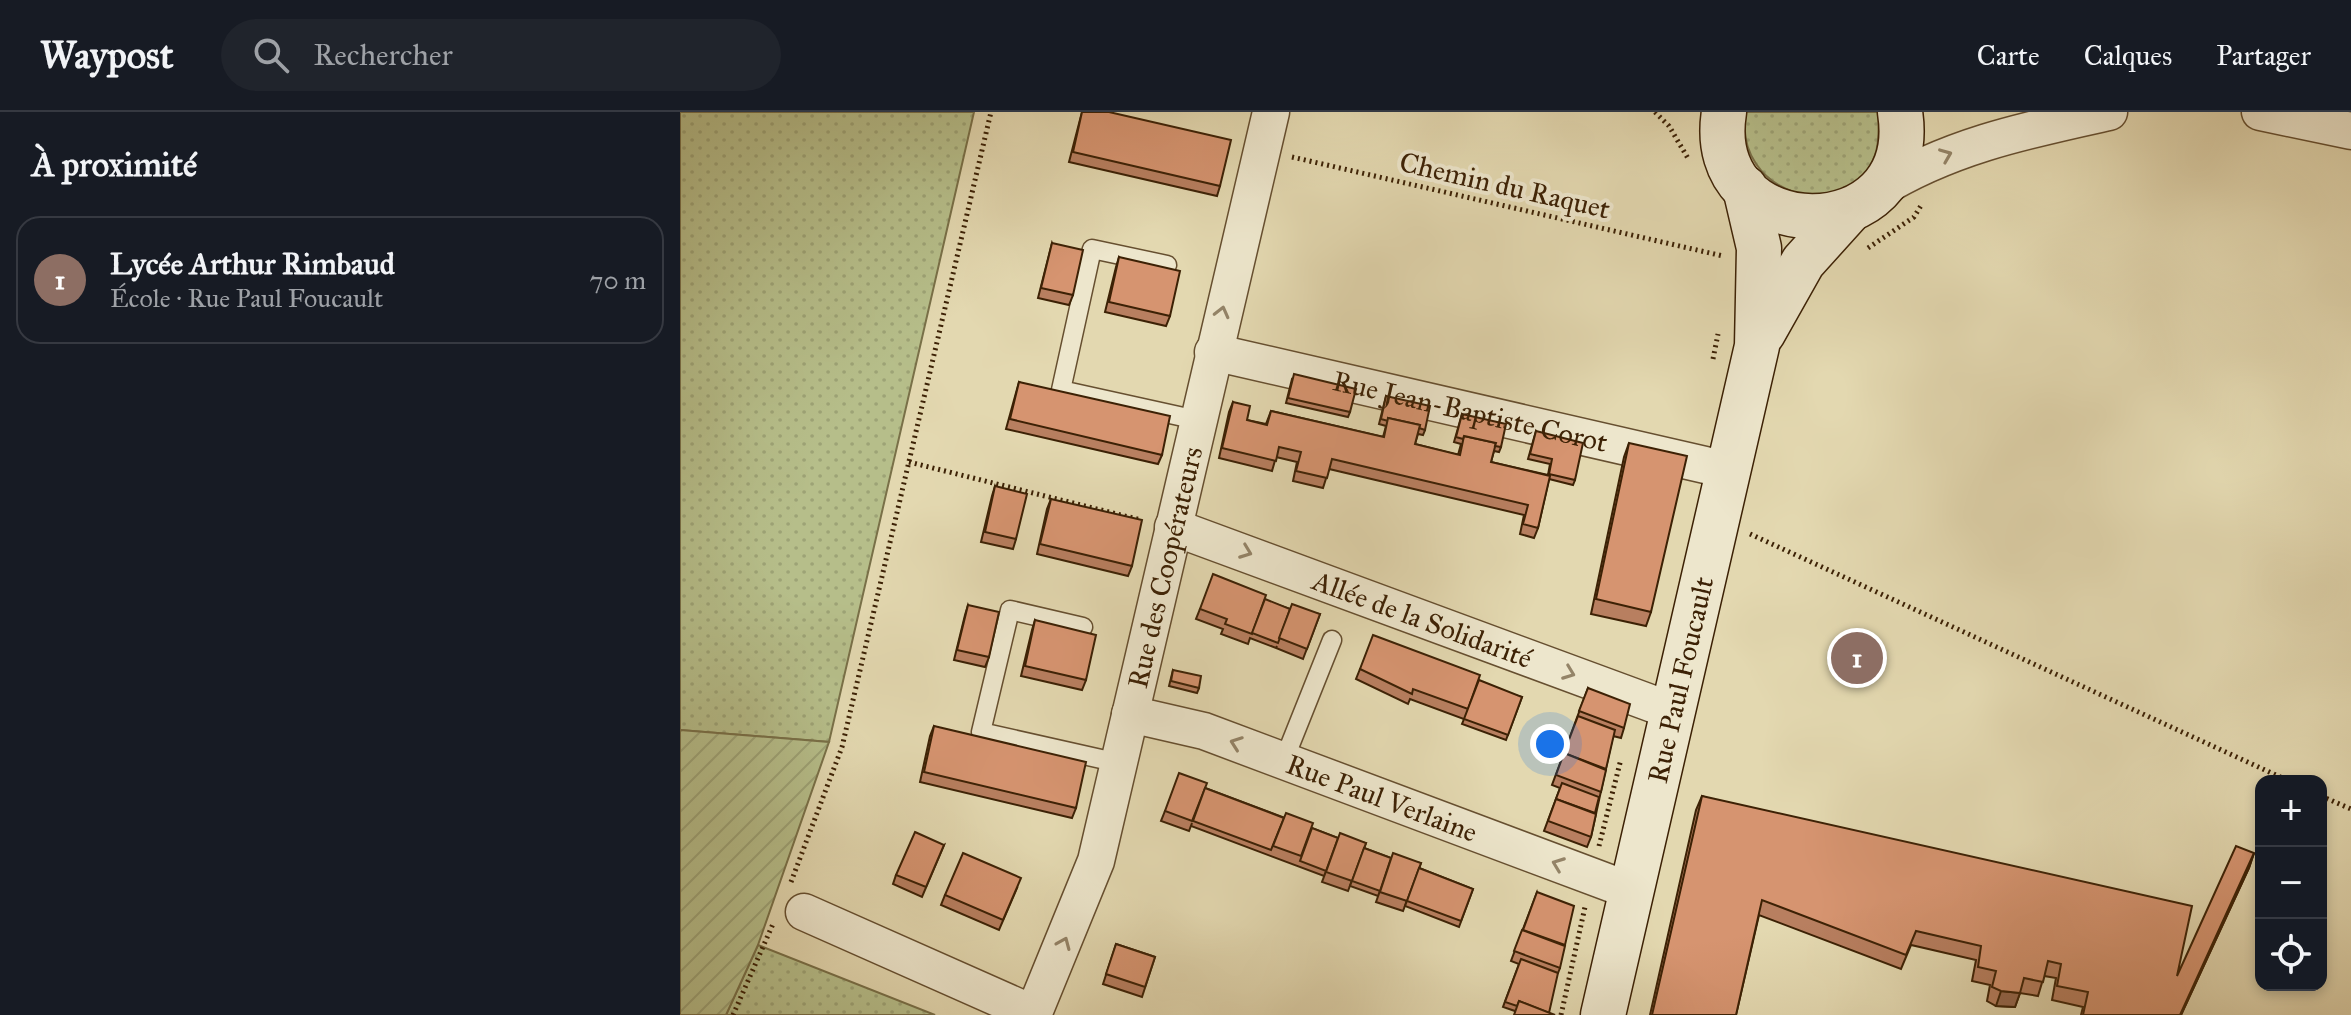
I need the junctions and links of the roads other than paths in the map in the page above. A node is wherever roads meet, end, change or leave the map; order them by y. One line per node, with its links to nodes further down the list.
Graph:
1 (1271, 112): 13 (street, Rue des Coopérateurs, one-way to 1)
2 (1900, 112): 10 (street, Rue Paul Foucault)
3 (2088, 112): 4 (street)
4 (2109, 112): 5 (street); 10 (street, one-way to 4)
5 (2118, 112)
6 (2260, 112): 8 (street)
7 (1722, 115): 9 (street)
8 (2351, 131)
9 (1745, 188): 10 (street); 12 (street, Rue Paul Foucault)
10 (1863, 201): 12 (street, Rue Paul Foucault)
11 (1167, 265): 14 (lane)
12 (1757, 346): 15 (street, Rue Paul Foucault)
13 (1213, 352): 14 (street, Rue des Coopérateurs); 15 (street, Rue Jean-Baptiste Corot)
14 (1197, 420): 16 (street, Rue des Coopérateurs)
15 (1727, 470): 19 (street, Rue Paul Foucault)
16 (1173, 527): 19 (street, Allée de la Solidarité, one-way to 19); 20 (street, Rue des Coopérateurs)
17 (1083, 627): 22 (lane)
18 (1332, 640): 21 (lane)
19 (1672, 711): 23 (street, Rue Paul Foucault)
20 (1130, 714): 21 (street, Rue Paul Verlaine, one-way to 20); 22 (street, Rue des Coopérateurs)
21 (1284, 760): 23 (street, Rue Paul Verlaine, one-way to 21)
22 (1119, 763): 25 (street, Rue des Coopérateurs, one-way to 22)
23 (1611, 884): 26 (street, Rue Paul Foucault)
24 (789, 906): 25 (street)
25 (1034, 1015)
26 (1603, 1015)

